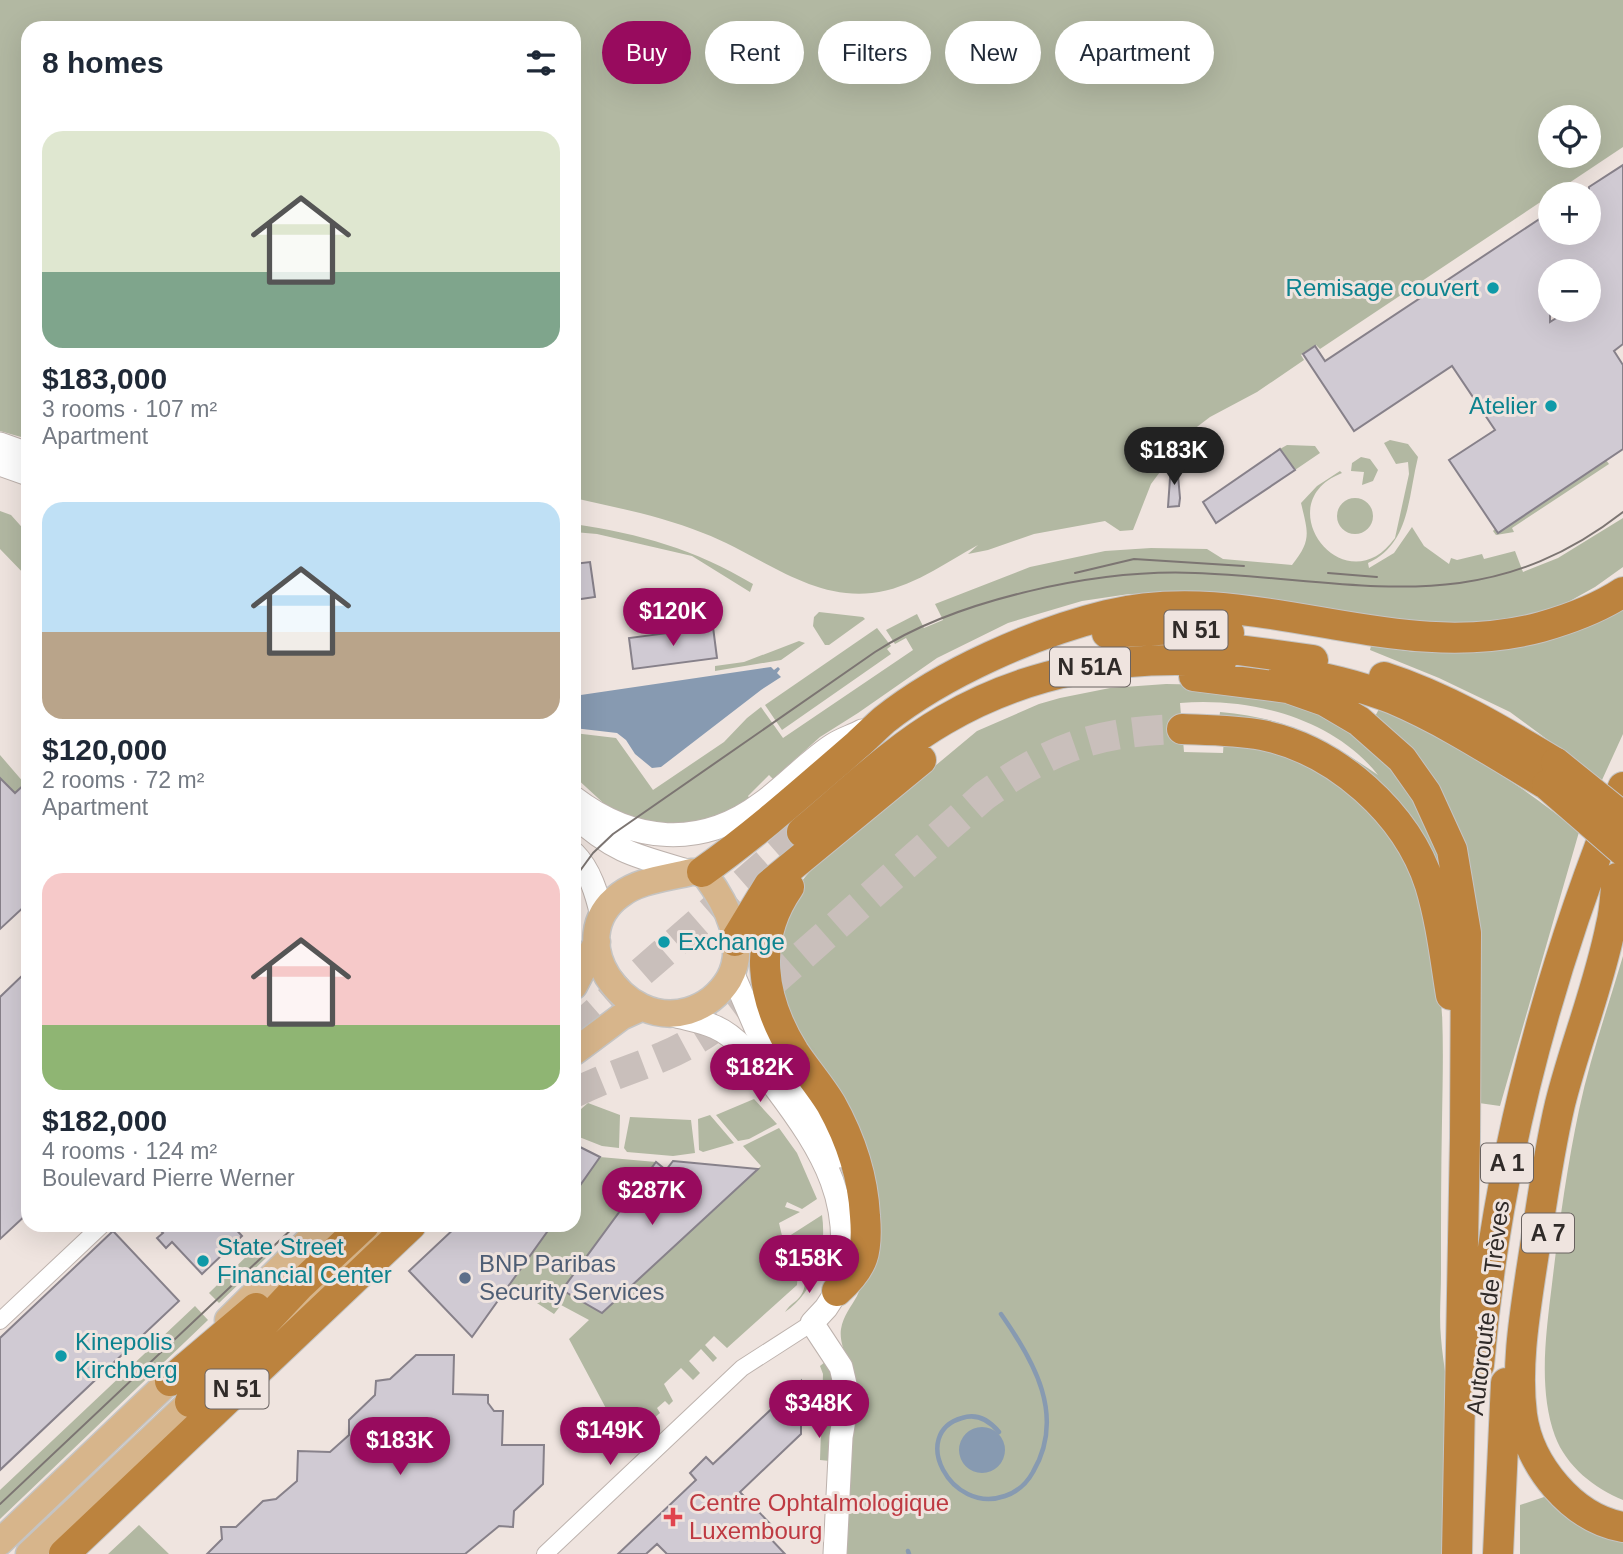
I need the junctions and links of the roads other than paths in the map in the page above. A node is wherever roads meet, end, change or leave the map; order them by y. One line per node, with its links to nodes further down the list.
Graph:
1 (0, 444): 2 (main road)
2 (21, 452)
3 (0, 464): 4 (main road)
4 (21, 472)
5 (1623, 592): 6 (highway, N 51)
6 (1024, 644): 7 (highway, N 51); 10 (highway, N 51)
7 (1364, 670): 12 (highway); 17 (highway, N 51A)
8 (1194, 676): 9 (highway, N 51); 17 (highway, N 51); 30 (highway, A 1)
9 (1419, 713): 12 (highway); 17 (highway, N 51A)
10 (884, 720): 14 (main road); 20 (highway, N 51)
11 (1182, 729): 30 (highway, A 1)
12 (1552, 774): 15 (highway, bridge); 19 (highway, bridge)
13 (1623, 787): 49 (highway, Autoroute de Trèves / A 1)
14 (581, 804)
15 (1623, 817)
16 (581, 822): 20 (main road)
17 (805, 833): 23 (highway, N 51); 37 (highway, N 51)
18 (581, 863): 21 (main road)
19 (1621, 864): 42 (highway, A 1); 50 (highway, Autoroute de Trèves / A 1)
20 (696, 872): 21 (main road, N 51); 23 (main road, N 51)
21 (602, 916): 24 (main road)
22 (1623, 924): 41 (highway, A 7)
23 (735, 941): 25 (main road, N 51)
24 (597, 942): 26 (main road); 27 (main road)
25 (733, 972): 28 (main road); 37 (main road)
26 (581, 973)
27 (641, 1008): 28 (main road); 29 (main road)
28 (673, 1015): 37 (main road)
29 (581, 1047)
30 (1465, 1138): 48 (highway, A 1)
31 (95, 1232): 38 (street)
32 (317, 1232): 40 (main road, N 51)
33 (339, 1232): 40 (highway)
34 (357, 1232): 40 (highway)
35 (380, 1232): 40 (main road, N 51)
36 (404, 1232): 45 (highway, N 51)
37 (837, 1291): 39 (main road)
38 (0, 1321)
39 (812, 1323): 46 (street); 47 (main road)
40 (180, 1392): 43 (main road, N 51); 44 (main road, N 51)
41 (1623, 1512)
42 (1623, 1527)
43 (0, 1542)
44 (29, 1554)
45 (64, 1554)
46 (545, 1554)
47 (835, 1554)
48 (1457, 1554)
49 (1471, 1554)
50 (1498, 1554)

